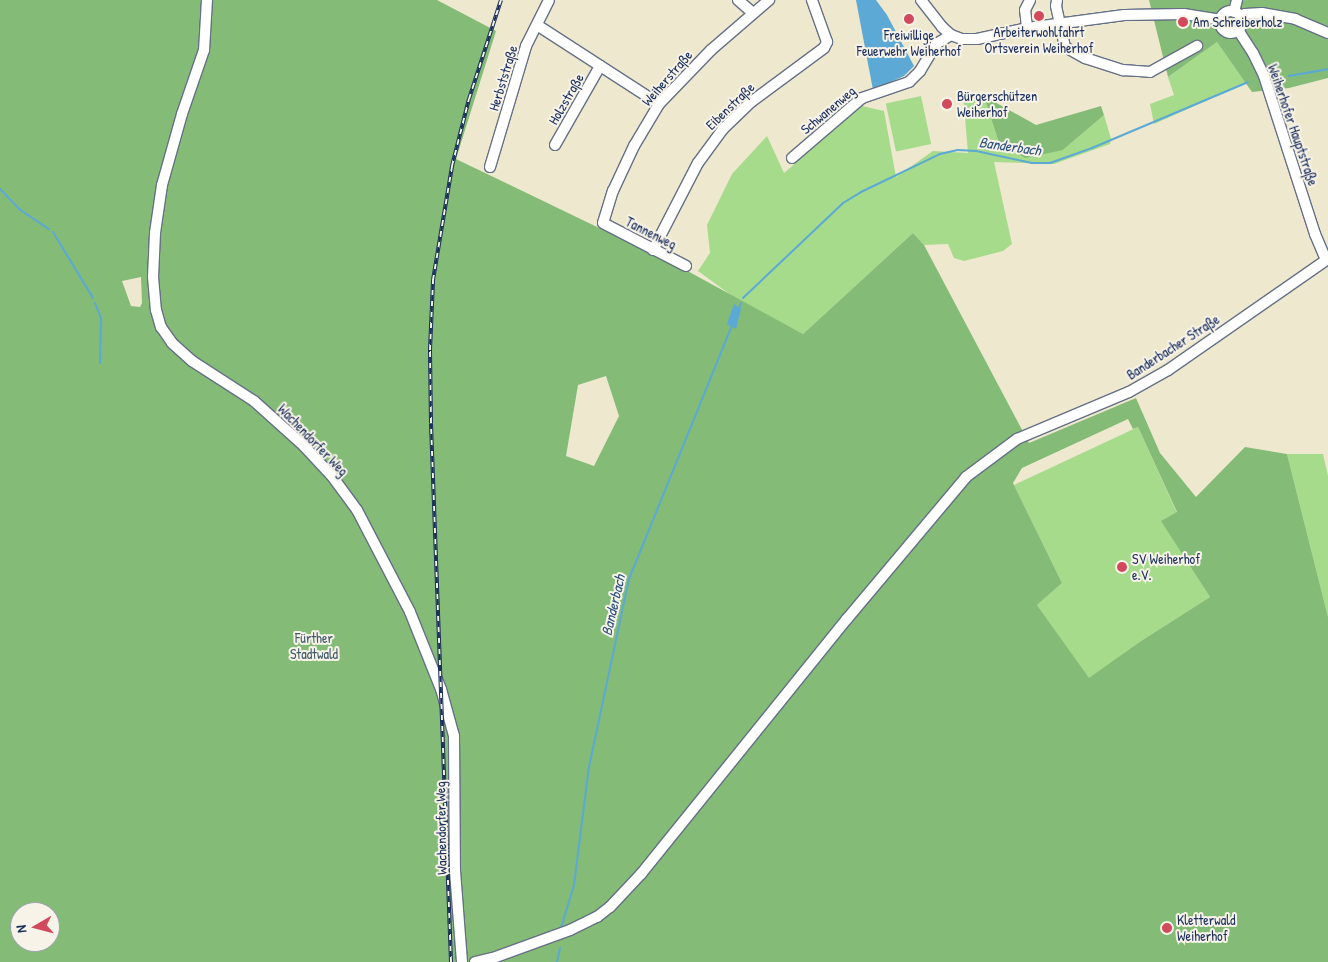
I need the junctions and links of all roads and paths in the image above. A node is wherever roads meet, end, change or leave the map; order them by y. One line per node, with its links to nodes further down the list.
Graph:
1 (207, 0): 31 (street, Wachendorfer Weg)
2 (549, 0): 16 (street, Herbststraße)
3 (738, 0): 12 (street)
4 (769, 0): 12 (street, Weiherstraße)
5 (812, 0): 28 (street, Eibenstraße)
6 (921, 0): 20 (street)
7 (1030, 0): 11 (street)
8 (1046, 0): 10 (street)
9 (1236, 0): 13 (street)
10 (1057, 3): 15 (street)
11 (1023, 5): 17 (street)
12 (753, 13): 23 (street, Weiherstraße)
13 (1237, 14): 14 (street); 18 (street); 19 (street)
14 (1220, 20): 15 (street); 18 (street)
15 (1059, 23): 17 (street); 21 (street)
16 (536, 25): 22 (street, Holzstraße); 26 (street, Herbststraße)
17 (1027, 28): 20 (street)
18 (1238, 30): 29 (street, Weiherhofer Hauptstraße)
19 (1328, 33)
20 (951, 35): 25 (street, Schwanenweg)
21 (1197, 46)
22 (600, 66): 23 (street, Holzstraße); 24 (street, Holzstraße)
23 (659, 104): 27 (street, Weiherstraße)
24 (555, 145)
25 (792, 158)
26 (490, 167)
27 (603, 223): 28 (street, Tannenweg)
28 (653, 250): 30 (street, Tannenweg)
29 (1327, 260): 32 (street, Banderbacher Straße)
30 (686, 266)
31 (462, 962)
32 (475, 962)

